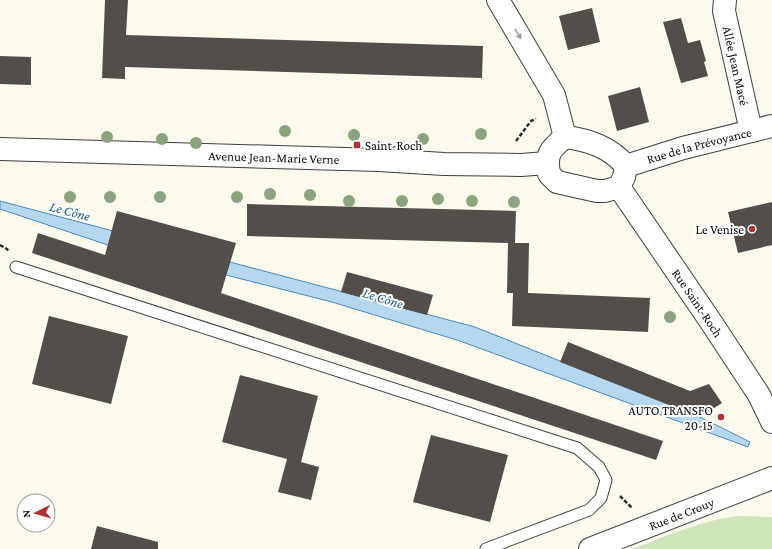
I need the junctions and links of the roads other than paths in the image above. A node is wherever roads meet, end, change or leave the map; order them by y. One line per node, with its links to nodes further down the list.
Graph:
1 (498, 0): 5 (street, one-way to 5)
2 (725, 0): 4 (street, Allée Jean Macé)
3 (772, 126): 4 (street, Rue de la Prévoyance)
4 (750, 131): 8 (street, Rue de la Prévoyance)
5 (565, 137): 7 (street); 8 (street)
6 (0, 149): 7 (street, Avenue Jean-Marie Verne)
7 (547, 164): 9 (street)
8 (626, 166): 9 (street)
9 (619, 186): 11 (street, Rue Saint-Roch)
10 (16, 267): 13 (lane)
11 (772, 422)
12 (772, 478): 14 (street, Rue de Crouy)
13 (486, 549)
14 (590, 549)

